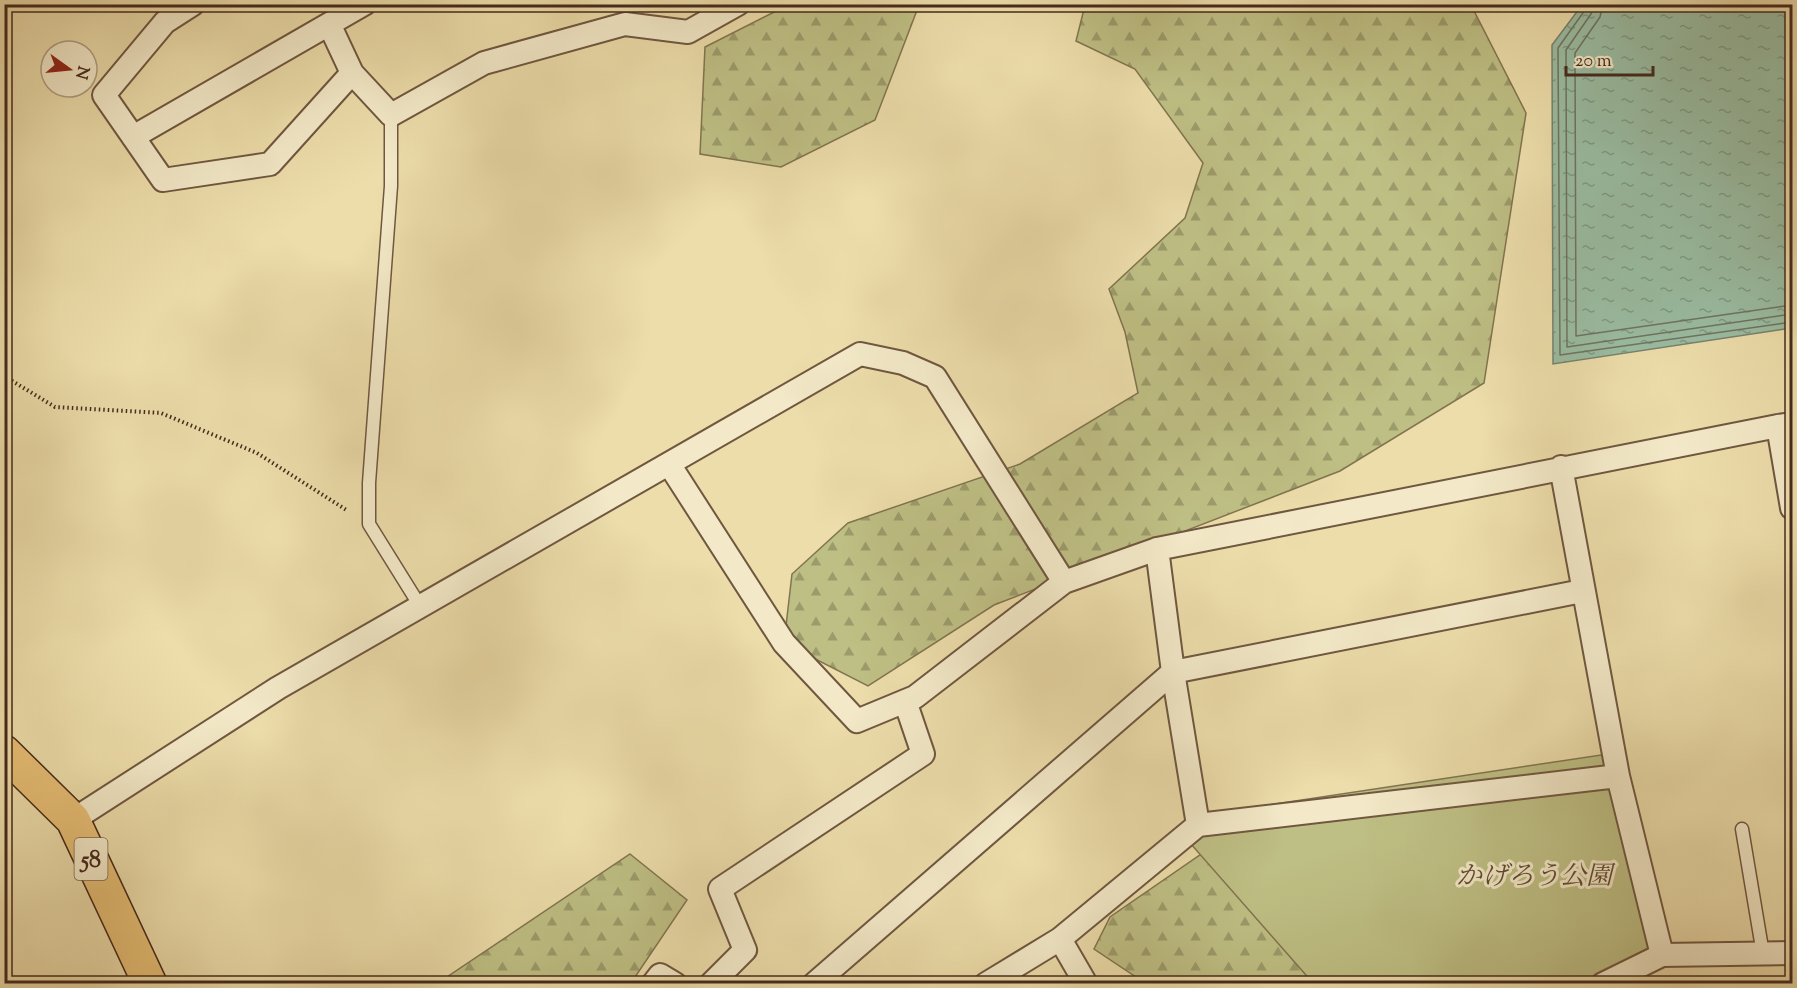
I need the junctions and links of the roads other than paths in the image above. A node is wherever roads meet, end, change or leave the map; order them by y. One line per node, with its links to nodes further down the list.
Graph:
1 (193, 4): 7 (street)
2 (364, 4): 4 (street)
3 (738, 4): 6 (street)
4 (330, 26): 5 (street); 7 (street)
5 (352, 73): 6 (street); 7 (street)
6 (391, 116): 15 (lane)
7 (133, 137)
8 (1785, 425): 10 (street); 11 (street)
9 (669, 464): 13 (street); 15 (street); 17 (street)
10 (1561, 467): 12 (street); 14 (street)
11 (1792, 508)
12 (1157, 549): 13 (street); 16 (street)
13 (1064, 582): 17 (street)
14 (1582, 591): 16 (street); 19 (street)
15 (420, 606): 20 (street)
16 (1173, 672): 21 (street); 31 (street)
17 (905, 701): 30 (street)
18 (7, 762): 20 (main road, 58)
19 (1618, 776): 21 (street); 26 (street)
20 (72, 820): 27 (main road, 58)
21 (1198, 825): 23 (street)
22 (1742, 829): 25 (lane)
23 (1060, 939): 32 (street); 33 (street)
24 (1792, 953): 25 (street)
25 (1763, 954): 26 (street)
26 (1662, 955): 34 (street)
27 (150, 984)
28 (653, 984): 29 (street)
29 (675, 984)
30 (711, 984)
31 (814, 984)
32 (986, 984)
33 (1086, 984)
34 (1603, 984)

